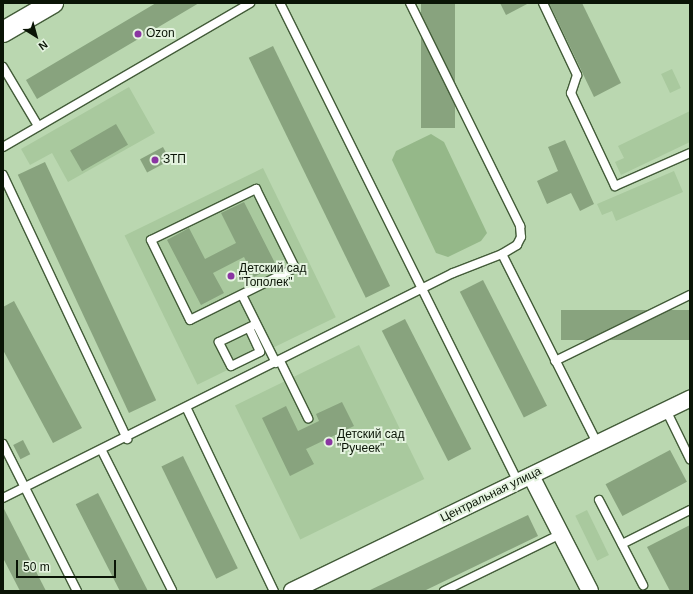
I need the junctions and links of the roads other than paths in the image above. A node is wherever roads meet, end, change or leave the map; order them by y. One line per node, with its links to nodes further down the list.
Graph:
1 (53, 3): 7 (street)
2 (250, 3): 6 (lane)
3 (280, 3): 14 (lane)
4 (410, 3): 13 (lane)
5 (543, 3): 11 (lane)
6 (237, 6): 9 (lane)
7 (3, 32)
8 (3, 67): 9 (lane)
9 (38, 126): 10 (lane)
10 (3, 147)
11 (690, 153)
12 (3, 175): 24 (lane)
13 (502, 254): 14 (lane); 18 (lane)
14 (424, 288): 19 (lane); 29 (lane)
15 (242, 295): 15 (lane); 17 (lane)
16 (690, 295): 18 (lane)
17 (253, 326): 17 (lane); 19 (lane)
18 (555, 361): 25 (lane)
19 (278, 362): 21 (lane); 23 (lane)
20 (690, 398): 22 (street, Центральная улица)
21 (187, 409): 24 (lane); 39 (lane)
22 (666, 410): 25 (street, Центральная улица); 28 (lane)
23 (308, 418)
24 (127, 439): 27 (lane)
25 (597, 443): 29 (street, Центральная улица)
26 (3, 444): 30 (lane)
27 (102, 451): 30 (lane); 37 (lane)
28 (690, 459)
29 (524, 479): 34 (street); 40 (street, Центральная улица)
30 (24, 488): 31 (lane); 38 (lane)
31 (3, 498)
32 (600, 500): 35 (lane)
33 (690, 510): 35 (lane)
34 (561, 534): 41 (lane); 42 (street)
35 (622, 544): 36 (lane)
36 (643, 585)
37 (172, 590)
38 (77, 591)
39 (274, 591)
40 (292, 591)
41 (444, 591)
42 (590, 591)

